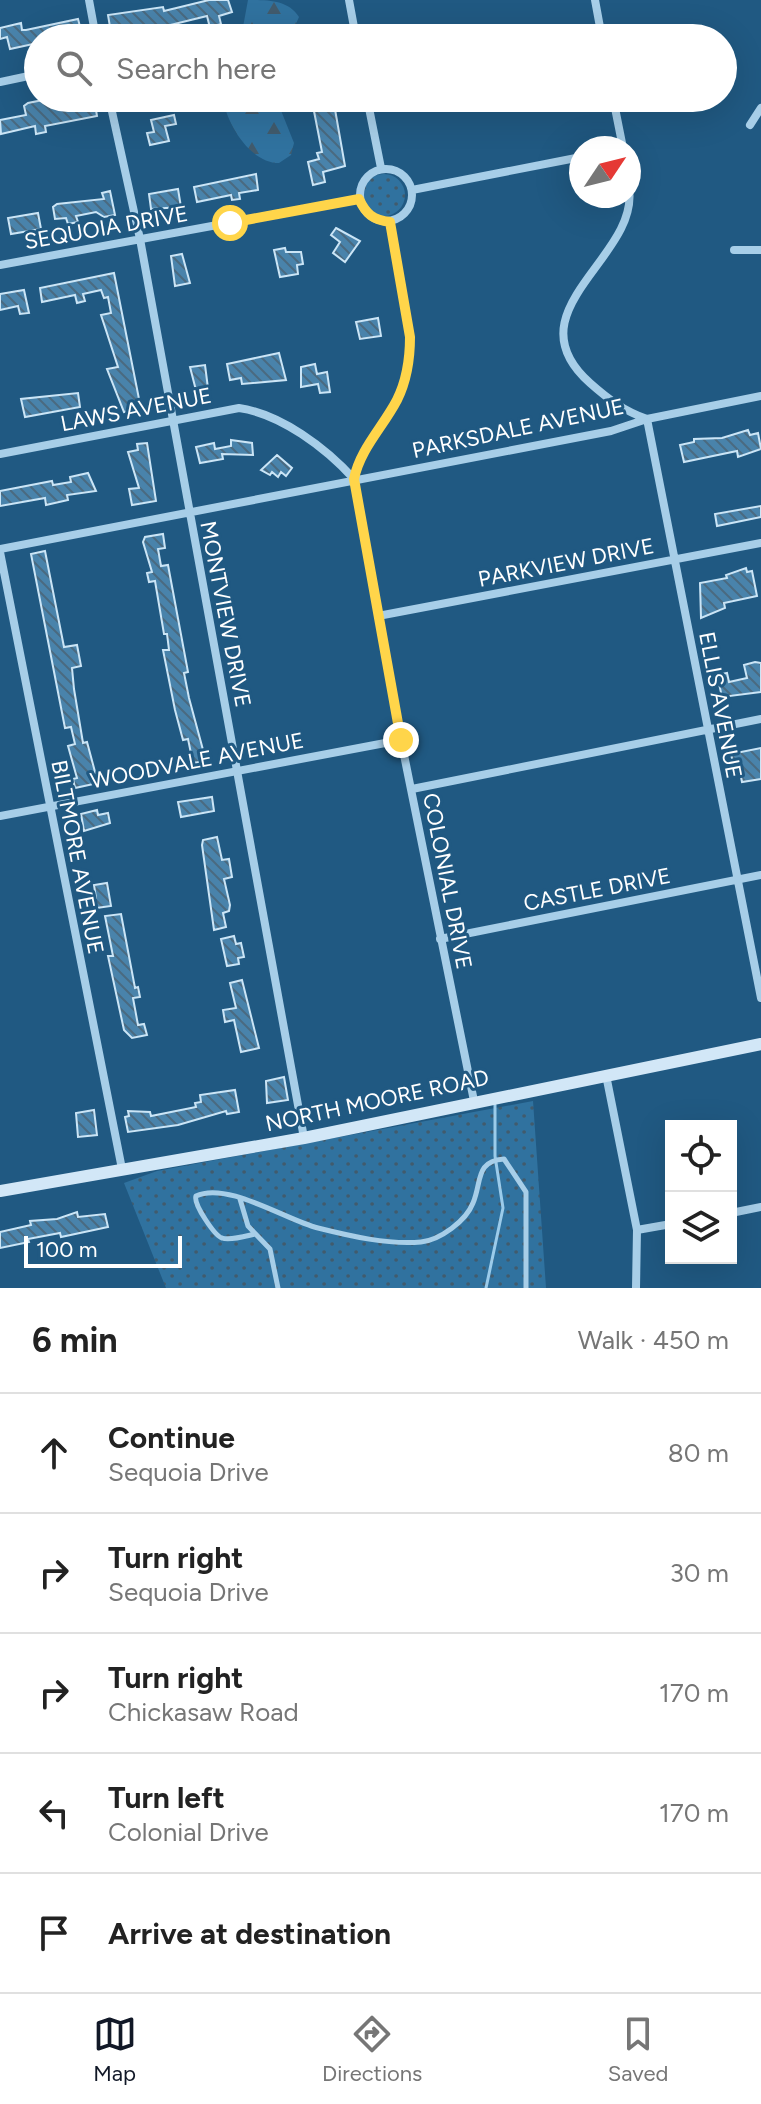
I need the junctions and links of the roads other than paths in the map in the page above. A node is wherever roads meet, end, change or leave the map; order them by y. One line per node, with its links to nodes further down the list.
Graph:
1 (89, 0): 4 (street)
2 (349, 0): 5 (street)
3 (595, 0): 6 (street)
4 (93, 24)
5 (353, 24)
6 (599, 24)
7 (24, 77): 8 (street)
8 (0, 82)
9 (761, 108): 13 (street)
10 (112, 112): 21 (street, MONTVIEW DRIVE)
11 (370, 112): 16 (street)
12 (616, 112): 14 (street)
13 (750, 125)
14 (621, 136)
15 (569, 159): 17 (street)
16 (381, 168): 17 (street); 18 (street)
17 (412, 190): 20 (street)
18 (359, 199): 20 (street); 21 (street, SEQUOIA DRIVE)
19 (629, 208): 26 (street)
20 (390, 222): 29 (street)
21 (140, 239): 24 (street, SEQUOIA DRIVE); 27 (street, MONTVIEW DRIVE)
22 (734, 250): 23 (street)
23 (761, 250)
24 (0, 265)
25 (761, 396): 26 (street, PARKSDALE AVENUE)
26 (647, 419): 29 (street, PARKSDALE AVENUE); 33 (street, ELLIS AVENUE)
27 (170, 420): 28 (street, LAWS AVENUE); 29 (street, LAWS AVENUE); 30 (street, MONTVIEW DRIVE)
28 (0, 454)
29 (354, 479): 30 (street, PARKSDALE AVENUE); 34 (street, COLONIAL DRIVE)
30 (188, 513): 32 (street, PARKSDALE AVENUE); 38 (street, MONTVIEW DRIVE)
31 (761, 543): 33 (street, PARKVIEW DRIVE)
32 (0, 551): 40 (street, BILTMORE AVENUE)
33 (676, 560): 34 (street, PARKVIEW DRIVE); 36 (street, ELLIS AVENUE)
34 (378, 616): 37 (street, COLONIAL DRIVE)
35 (761, 719): 36 (street)
36 (706, 729): 39 (street); 43 (street, ELLIS AVENUE)
37 (401, 740): 38 (street, WOODVALE AVENUE); 39 (street, COLONIAL DRIVE)
38 (237, 769): 40 (street, WOODVALE AVENUE); 49 (street, MONTVIEW DRIVE)
39 (412, 789): 44 (street, COLONIAL DRIVE)
40 (50, 806): 41 (street, WOODVALE AVENUE); 50 (street, BILTMORE AVENUE)
41 (0, 816)
42 (761, 875): 43 (street, CASTLE DRIVE)
43 (737, 879): 44 (street, CASTLE DRIVE); 45 (street, ELLIS AVENUE)
44 (440, 939): 48 (street, COLONIAL DRIVE)
45 (761, 998)
46 (761, 1044): 47 (main road, NORTH MOORE ROAD)
47 (606, 1075): 48 (main road, NORTH MOORE ROAD); 56 (street)
48 (474, 1101): 49 (main road, NORTH MOORE ROAD)
49 (304, 1138): 50 (main road, NORTH MOORE ROAD)
50 (122, 1169): 51 (main road, NORTH MOORE ROAD)
51 (0, 1191)
52 (240, 1199): 57 (lane); 57 (lane); 59 (lane)
53 (761, 1207): 54 (street)
54 (737, 1212)
55 (665, 1225): 56 (street)
56 (637, 1230): 60 (street)
57 (255, 1234): 58 (lane)
58 (278, 1288)
59 (526, 1288)
60 (636, 1288)

